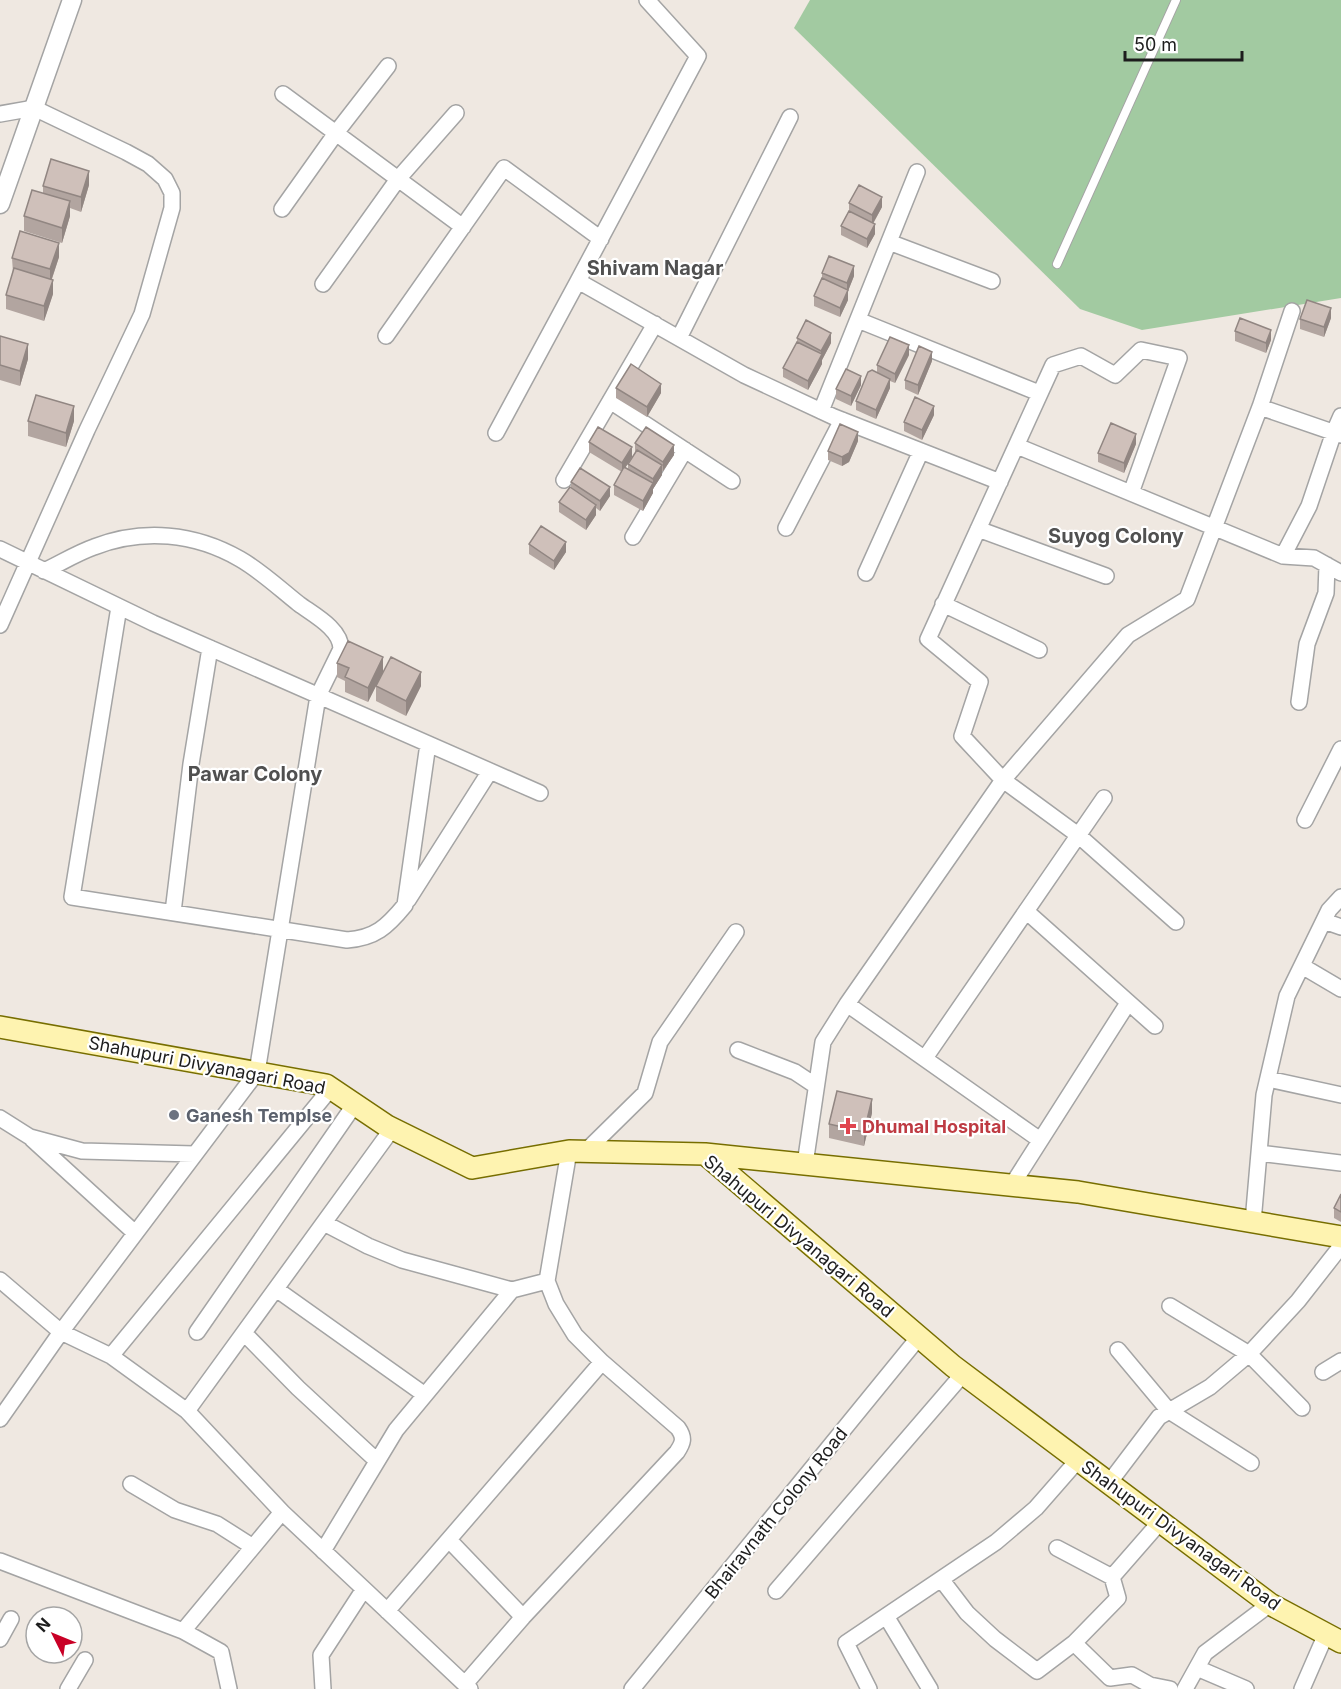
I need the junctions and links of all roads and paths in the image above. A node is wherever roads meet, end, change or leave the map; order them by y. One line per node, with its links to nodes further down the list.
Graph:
1 (72, 0): 6 (street)
2 (647, 0): 16 (street)
3 (1176, 0): 18 (lane)
4 (388, 66): 10 (street)
5 (283, 93): 10 (street)
6 (34, 108): 8 (street); 13 (street); 48 (street)
7 (456, 113): 12 (street)
8 (0, 114)
9 (790, 117): 26 (street)
10 (336, 133): 12 (street); 14 (street)
11 (917, 172): 17 (street)
12 (398, 179): 15 (street); 21 (street)
13 (0, 204)
14 (282, 208)
15 (463, 226): 16 (street); 25 (street)
16 (601, 238): 19 (street)
17 (889, 242): 20 (street); 23 (street)
18 (1057, 264)
19 (578, 281): 24 (street); 33 (street)
20 (992, 282)
21 (323, 284)
22 (1293, 311): 29 (street)
23 (858, 320): 27 (street); 30 (street)
24 (655, 324): 26 (street); 28 (street)
25 (386, 336)
26 (680, 338): 30 (street)
27 (1039, 393): 35 (street); 41 (street)
28 (610, 401): 36 (street); 38 (street)
29 (1260, 407): 34 (street); 43 (street)
30 (821, 411): 32 (street)
31 (1341, 416): 34 (street)
32 (842, 420): 37 (street); 42 (street)
33 (496, 433)
34 (1337, 434): 47 (street)
35 (1017, 446): 40 (street); 41 (street)
36 (685, 450): 39 (street); 45 (street)
37 (921, 451): 40 (street); 51 (street)
38 (564, 480)
39 (732, 481)
40 (1000, 482): 44 (street)
41 (1131, 493): 43 (street)
42 (786, 528)
43 (1214, 528): 47 (street); 63 (street)
44 (978, 529): 52 (street); 53 (street)
45 (633, 537)
46 (0, 549): 48 (street)
47 (1283, 556): 49 (street)
48 (28, 563): 50 (street); 55 (street)
49 (1334, 569): 59 (street)
50 (44, 571): 54 (street); 58 (street)
51 (866, 573)
52 (1106, 576)
53 (944, 604): 57 (street); 63 (street)
54 (119, 607): 56 (street); 71 (street)
55 (0, 626)
56 (210, 648): 58 (street); 71 (street)
57 (1039, 650)
58 (318, 696): 60 (street); 75 (street)
59 (1299, 702)
60 (428, 744): 62 (street); 69 (street)
61 (1341, 749): 66 (street)
62 (490, 771): 64 (street); 69 (street)
63 (1003, 780): 67 (street); 80 (street)
64 (540, 793)
65 (1104, 798): 67 (street)
66 (1305, 820)
67 (1078, 835): 70 (street); 73 (street)
68 (1341, 897): 72 (street)
69 (405, 905): 75 (street)
70 (1026, 911): 79 (street); 84 (street)
71 (173, 912): 75 (street)
72 (1324, 921): 74 (street); 77 (street)
73 (1176, 922)
74 (1341, 927)
75 (280, 928): 85 (street)
76 (736, 932): 95 (street)
77 (1302, 966): 78 (street); 86 (street)
78 (1341, 989)
79 (1128, 1003): 81 (street); 94 (street)
80 (847, 1004): 84 (street); 87 (street)
81 (1155, 1026)
82 (0, 1027): 85 (main road, Shahupuri Divyanagari Road)
83 (738, 1050): 87 (street)
84 (925, 1058): 94 (street)
85 (257, 1072): 88 (main road, Shahupuri Divyanagari Road); 97 (street)
86 (1268, 1078): 89 (street); 96 (street)
87 (816, 1086): 100 (street)
88 (331, 1088): 90 (main road, Shahupuri Divyanagari Road); 118 (street)
89 (1341, 1095)
90 (355, 1104): 92 (main road, Shahupuri Divyanagari Road); 113 (street)
91 (0, 1118): 93 (street)
92 (392, 1129): 95 (main road, Shahupuri Divyanagari Road); 103 (street)
93 (30, 1137): 97 (street); 104 (street)
94 (1040, 1140): 101 (street)
95 (578, 1151): 98 (main road, Shahupuri Divyanagari Road); 108 (street)
96 (1259, 1153): 99 (street); 102 (street)
97 (194, 1154): 104 (street)
98 (705, 1154): 100 (main road); 115 (main road, Shahupuri Divyanagari Road)
99 (1341, 1163)
100 (805, 1164): 101 (main road)
101 (1012, 1185): 102 (main road)
102 (1253, 1222): 105 (main road)
103 (324, 1223): 109 (street); 110 (street)
104 (135, 1233): 112 (street)
105 (1341, 1237)
106 (1341, 1246): 117 (street)
107 (0, 1281): 112 (street)
108 (547, 1281): 110 (street); 120 (street)
109 (276, 1289): 114 (street); 123 (street)
110 (512, 1290): 123 (street)
111 (1170, 1306): 117 (street)
112 (61, 1332): 118 (street); 127 (street)
113 (197, 1332)
114 (244, 1333): 125 (street); 129 (street)
115 (919, 1337): 122 (main road, Shahupuri Divyanagari Road); 160 (street, Bhairavnath Colony Road)
116 (1118, 1350): 126 (street)
117 (1249, 1354): 124 (street); 126 (street)
118 (111, 1356): 125 (street)
119 (1341, 1361): 121 (street)
120 (602, 1362): 135 (street); 147 (street)
121 (1323, 1372)
122 (963, 1374): 128 (main road, Shahupuri Divyanagari Road); 143 (street)
123 (425, 1395): 129 (street)
124 (1302, 1408)
125 (187, 1411): 133 (street)
126 (1169, 1411): 130 (street); 131 (street)
127 (0, 1419)
128 (1078, 1460): 131 (main road, Shahupuri Divyanagari Road); 141 (street)
129 (377, 1461): 138 (street)
130 (1251, 1463)
131 (1109, 1483): 134 (main road, Shahupuri Divyanagari Road)
132 (131, 1484): 136 (street)
133 (282, 1512): 136 (street); 138 (street)
134 (1160, 1522): 140 (street); 144 (main road, Shahupuri Divyanagari Road)
135 (448, 1540): 145 (street); 147 (street)
136 (253, 1547): 149 (street)
137 (1057, 1548): 140 (street)
138 (323, 1551): 142 (street)
139 (0, 1561): 149 (street)
140 (1113, 1577): 152 (street)
141 (941, 1579): 146 (street); 152 (street)
142 (364, 1589): 145 (street); 159 (street)
143 (776, 1591)
144 (1270, 1604): 150 (main road, Shahupuri Divyanagari Road); 154 (street)
145 (387, 1611): 156 (street)
146 (886, 1616): 161 (street); 162 (street)
147 (523, 1617): 156 (street)
148 (11, 1619): 151 (street)
149 (183, 1631): 158 (street)
150 (1334, 1638): 166 (street)
151 (0, 1639)
152 (1074, 1643): 155 (street)
153 (85, 1660): 157 (street)
154 (1197, 1668): 164 (street); 165 (street)
155 (1107, 1683): 163 (street)
156 (468, 1687)
157 (68, 1689)
158 (229, 1689)
159 (323, 1689)
160 (632, 1689)
161 (869, 1689)
162 (930, 1689)
163 (1170, 1689)
164 (1185, 1689)
165 (1246, 1689)
166 (1302, 1689)

